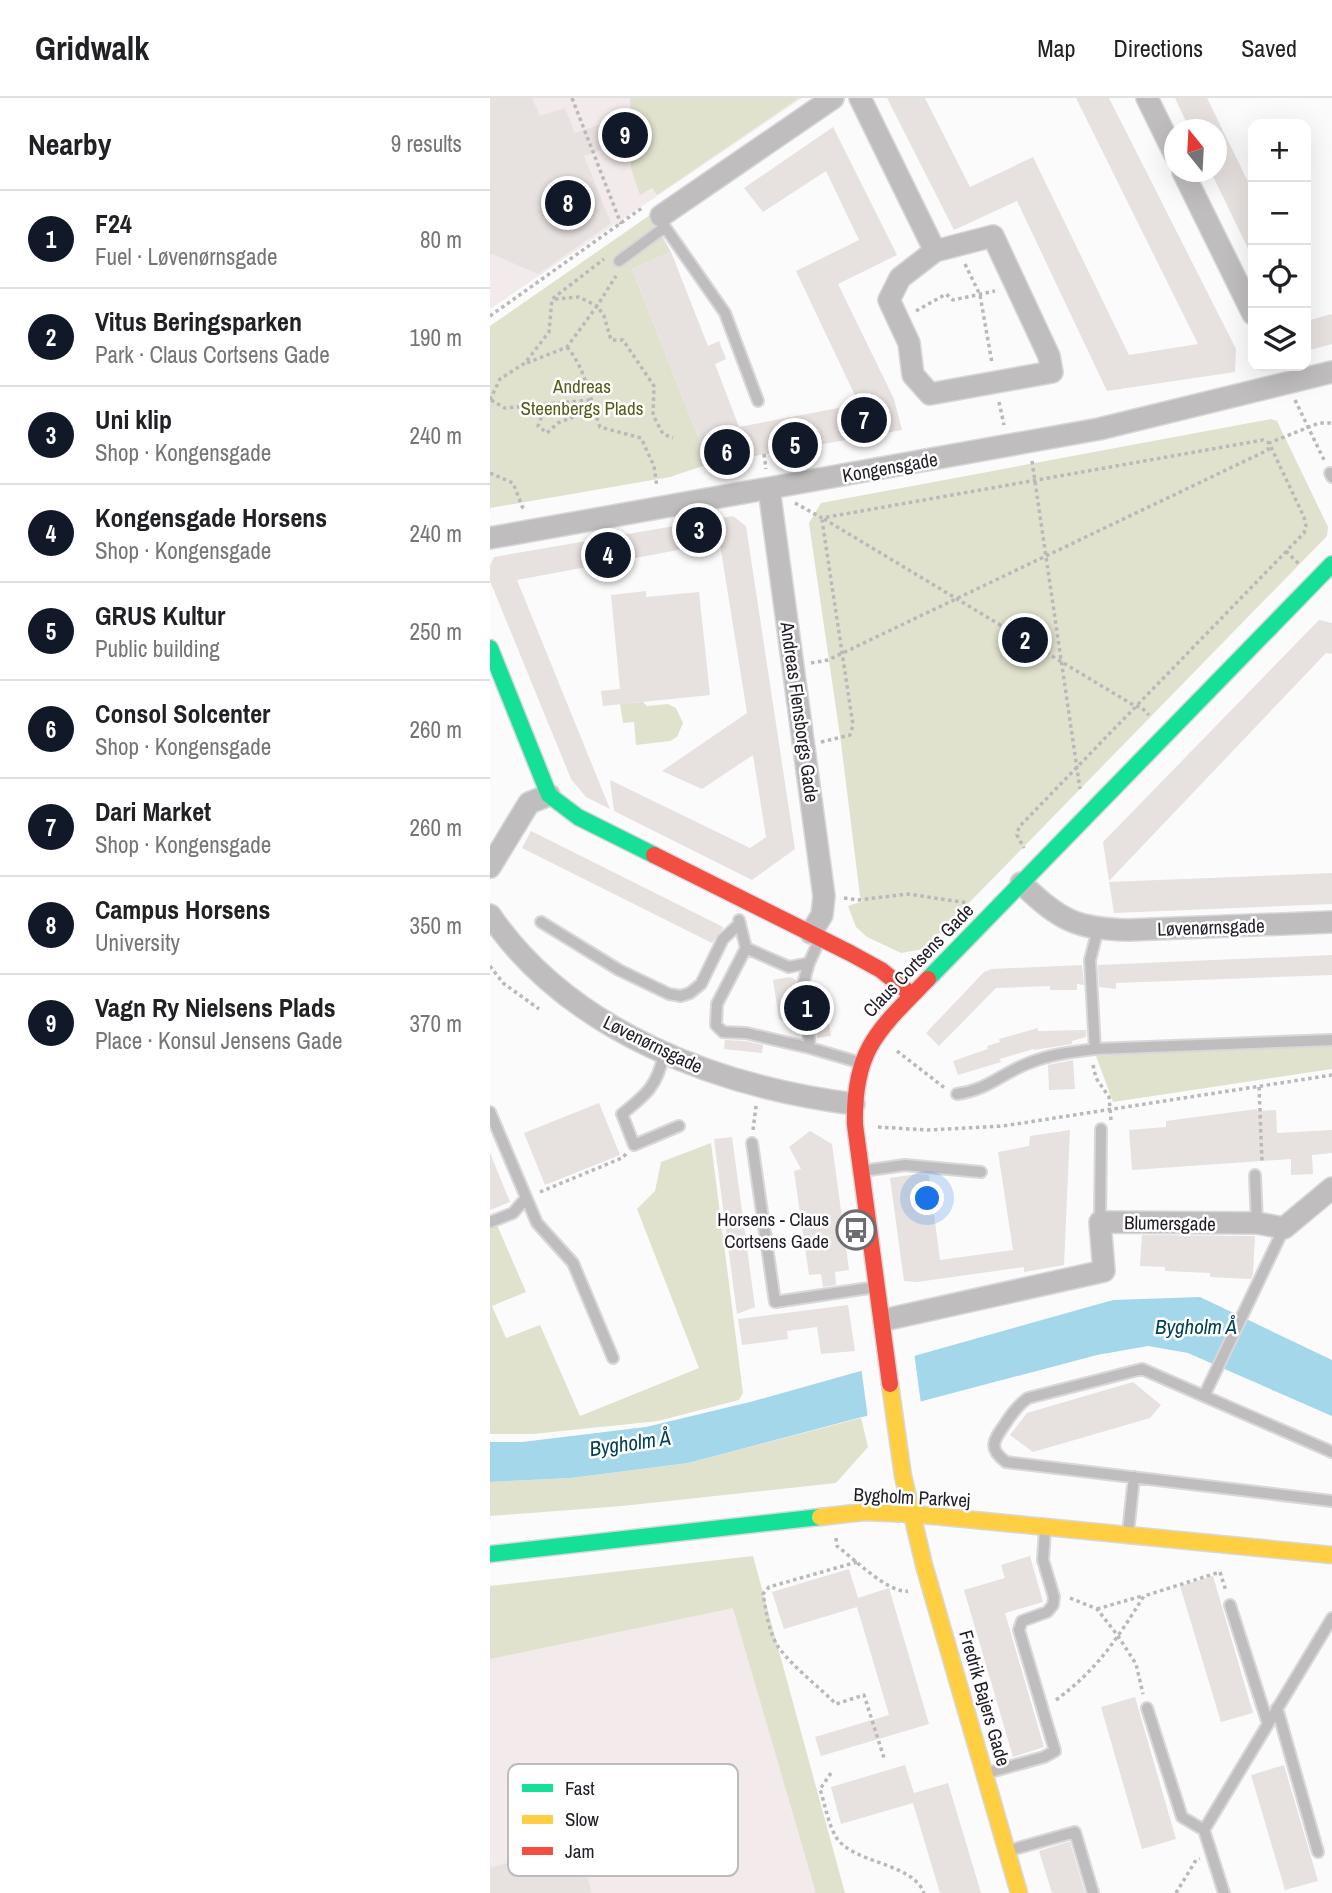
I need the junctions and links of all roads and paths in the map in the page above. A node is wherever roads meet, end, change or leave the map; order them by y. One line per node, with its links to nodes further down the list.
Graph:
1 (572, 98): 8 (path)
2 (833, 98): 7 (street)
3 (860, 98): 9 (street)
4 (1147, 98): 5 (street)
5 (1164, 133)
6 (1189, 182): 17 (street)
7 (663, 222): 8 (path); 11 (lane); 27 (lane)
8 (621, 224): 18 (path)
9 (946, 249): 13 (street); 14 (path); 19 (street)
10 (607, 257): 15 (path)
11 (619, 261)
12 (618, 274): 16 (path)
13 (1016, 284): 14 (path); 24 (street)
14 (980, 295): 19 (path); 24 (path)
15 (552, 299): 16 (path); 21 (path)
16 (597, 306): 20 (path); 32 (path)
17 (1250, 308)
18 (490, 316)
19 (899, 321): 24 (street)
20 (567, 347): 21 (path); 26 (path)
21 (525, 363): 25 (path)
22 (1332, 372): 23 (street, Kongensgade)
23 (1283, 375): 31 (path); 33 (street, Kongensgade)
24 (996, 382): 35 (path)
25 (490, 400): 28 (path)
26 (590, 400): 28 (path); 36 (path)
27 (758, 401)
28 (546, 404): 29 (path)
29 (584, 413)
30 (1332, 423): 31 (path)
31 (1308, 428): 34 (path); 38 (path)
32 (673, 439)
33 (1029, 441): 35 (street, Kongensgade); 39 (path)
34 (1269, 443): 39 (path); 44 (path); 51 (path)
35 (1008, 445): 40 (street, Kongensgade)
36 (654, 469)
37 (490, 473): 42 (path)
38 (1331, 475)
39 (1036, 482): 41 (path); 44 (path)
40 (770, 498): 41 (path); 42 (street, Kongensgade); 50 (street, Andreas Flensborgs Gade)
41 (822, 518): 46 (path); 48 (path)
42 (530, 530): 43 (street, Kongensgade)
43 (490, 538)
44 (1046, 555): 46 (path); 49 (path)
45 (1332, 564): 52 (street, Claus Cortsens Gade)
46 (955, 598): 48 (path); 49 (path)
47 (490, 648): 55 (street)
48 (841, 651): 50 (path); 53 (path)
49 (1061, 662): 51 (path); 54 (path)
50 (795, 665): 53 (street, Andreas Flensborgs Gade)
51 (1135, 706): 52 (path); 54 (path)
52 (1168, 733): 56 (street, Claus Cortsens Gade)
53 (805, 745): 60 (street, Andreas Flensborgs Gade)
54 (1076, 768): 56 (path); 58 (path)
55 (549, 795): 57 (street); 61 (street)
56 (1097, 806): 58 (street, Claus Cortsens Gade)
57 (492, 863)
58 (1040, 864): 59 (street, Claus Cortsens Gade)
59 (1021, 883): 63 (street, Claus Cortsens Gade); 67 (street, Løvenørnsgade)
60 (824, 896): 63 (path); 68 (street, Andreas Flensborgs Gade)
61 (742, 899): 66 (lane); 68 (street)
62 (490, 915): 78 (street, Løvenørnsgade)
63 (990, 916): 72 (street, Claus Cortsens Gade)
64 (541, 922): 66 (lane)
65 (1332, 922): 67 (street, Løvenørnsgade)
66 (738, 925): 69 (lane)
67 (1098, 929): 77 (lane)
68 (816, 936): 70 (lane); 72 (street)
69 (746, 948): 70 (lane); 76 (lane)
70 (809, 963): 76 (lane)
71 (490, 966): 73 (path)
72 (912, 995): 74 (street, Claus Cortsens Gade)
73 (539, 1009)
74 (876, 1034): 79 (street, Claus Cortsens Gade); 82 (path)
75 (1332, 1040): 77 (lane)
76 (810, 1048): 79 (lane)
77 (1095, 1049): 82 (lane); 84 (path)
78 (664, 1054): 86 (street, Løvenørnsgade); 90 (lane)
79 (860, 1063): 86 (street, Claus Cortsens Gade)
80 (1332, 1075): 81 (path)
81 (1259, 1087): 84 (path); 93 (path)
82 (957, 1094)
83 (757, 1104): 89 (path)
84 (1110, 1109): 86 (path); 88 (path)
85 (490, 1112): 95 (lane)
86 (855, 1115): 91 (street, Claus Cortsens Gade)
87 (679, 1126): 90 (lane)
88 (1101, 1129): 97 (lane)
89 (751, 1143): 100 (lane)
90 (635, 1145): 95 (path)
91 (862, 1171): 92 (lane); 100 (street, Claus Cortsens Gade)
92 (981, 1172)
93 (1255, 1175): 98 (lane)
94 (1332, 1188): 99 (street)
95 (526, 1198): 96 (lane); 102 (lane)
96 (490, 1222)
97 (1100, 1222): 98 (street, Blumersgade); 101 (street, Blumersgade)
98 (1257, 1223): 99 (street, Blumersgade)
99 (1284, 1228): 103 (lane)
100 (879, 1287): 101 (street, Claus Cortsens Gade)
101 (884, 1320): 107 (street, Claus Cortsens Gade)
102 (613, 1358)
103 (1204, 1396): 104 (lane); 105 (lane)
104 (1332, 1452)
105 (1134, 1477): 106 (lane); 110 (lane)
106 (1332, 1501)
107 (913, 1514): 108 (street, Bygholm Parkvej); 109 (street, Bygholm Parkvej); 114 (street, Fredrik Bajers Gade)
108 (834, 1515): 111 (street, Bygholm Parkvej); 113 (path)
109 (1045, 1527): 110 (street, Bygholm Parkvej); 116 (lane)
110 (1128, 1535): 112 (street, Bygholm Parkvej)
111 (490, 1554)
112 (1332, 1555)
113 (857, 1562): 114 (path); 125 (path)
114 (930, 1586): 127 (street, Fredrik Bajers Gade)
115 (1144, 1596): 117 (path); 118 (path); 120 (path)
116 (1054, 1597): 118 (path); 121 (lane)
117 (1230, 1605): 124 (lane)
118 (1097, 1608): 120 (path)
119 (1332, 1619): 123 (lane)
120 (1118, 1636): 121 (path); 122 (path)
121 (1041, 1706): 127 (lane)
122 (1147, 1708): 128 (lane)
123 (1277, 1708): 124 (lane); 130 (lane)
124 (1268, 1724): 128 (lane)
125 (884, 1758)
126 (831, 1773): 132 (path)
127 (985, 1774): 129 (street, Fredrik Bajers Gade)
128 (1204, 1830): 131 (lane)
129 (1007, 1851): 133 (street, Fredrik Bajers Gade); 134 (lane)
130 (1318, 1852)
131 (1212, 1855): 135 (path); 136 (lane)
132 (924, 1893)
133 (1019, 1893)
134 (1093, 1893)
135 (1176, 1893)
136 (1224, 1893)

